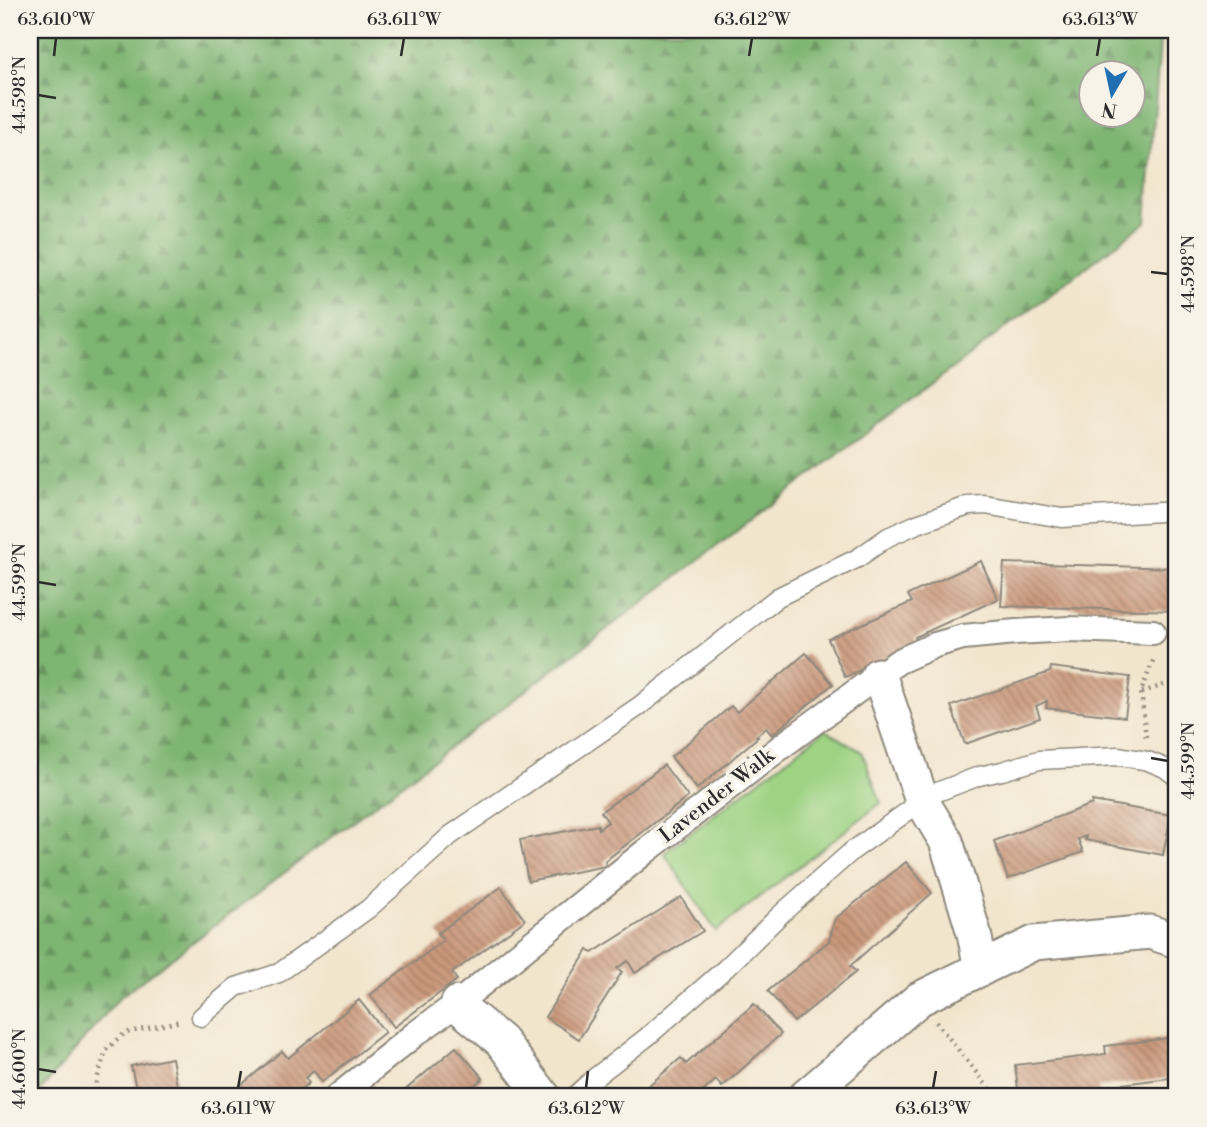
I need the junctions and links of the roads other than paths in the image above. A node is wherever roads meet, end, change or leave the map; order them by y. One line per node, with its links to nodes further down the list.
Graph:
1 (1177, 511): 9 (lane)
2 (1153, 632): 3 (street, Lavender Walk)
3 (878, 675): 5 (street); 8 (street, Lavender Walk)
4 (1171, 772): 5 (lane)
5 (922, 801): 7 (street); 12 (lane)
6 (1177, 941): 7 (street)
7 (981, 970): 13 (street)
8 (458, 1003): 10 (street, Lavender Walk); 11 (street)
9 (201, 1017)
10 (337, 1097)
11 (544, 1097)
12 (575, 1097)
13 (805, 1097)

